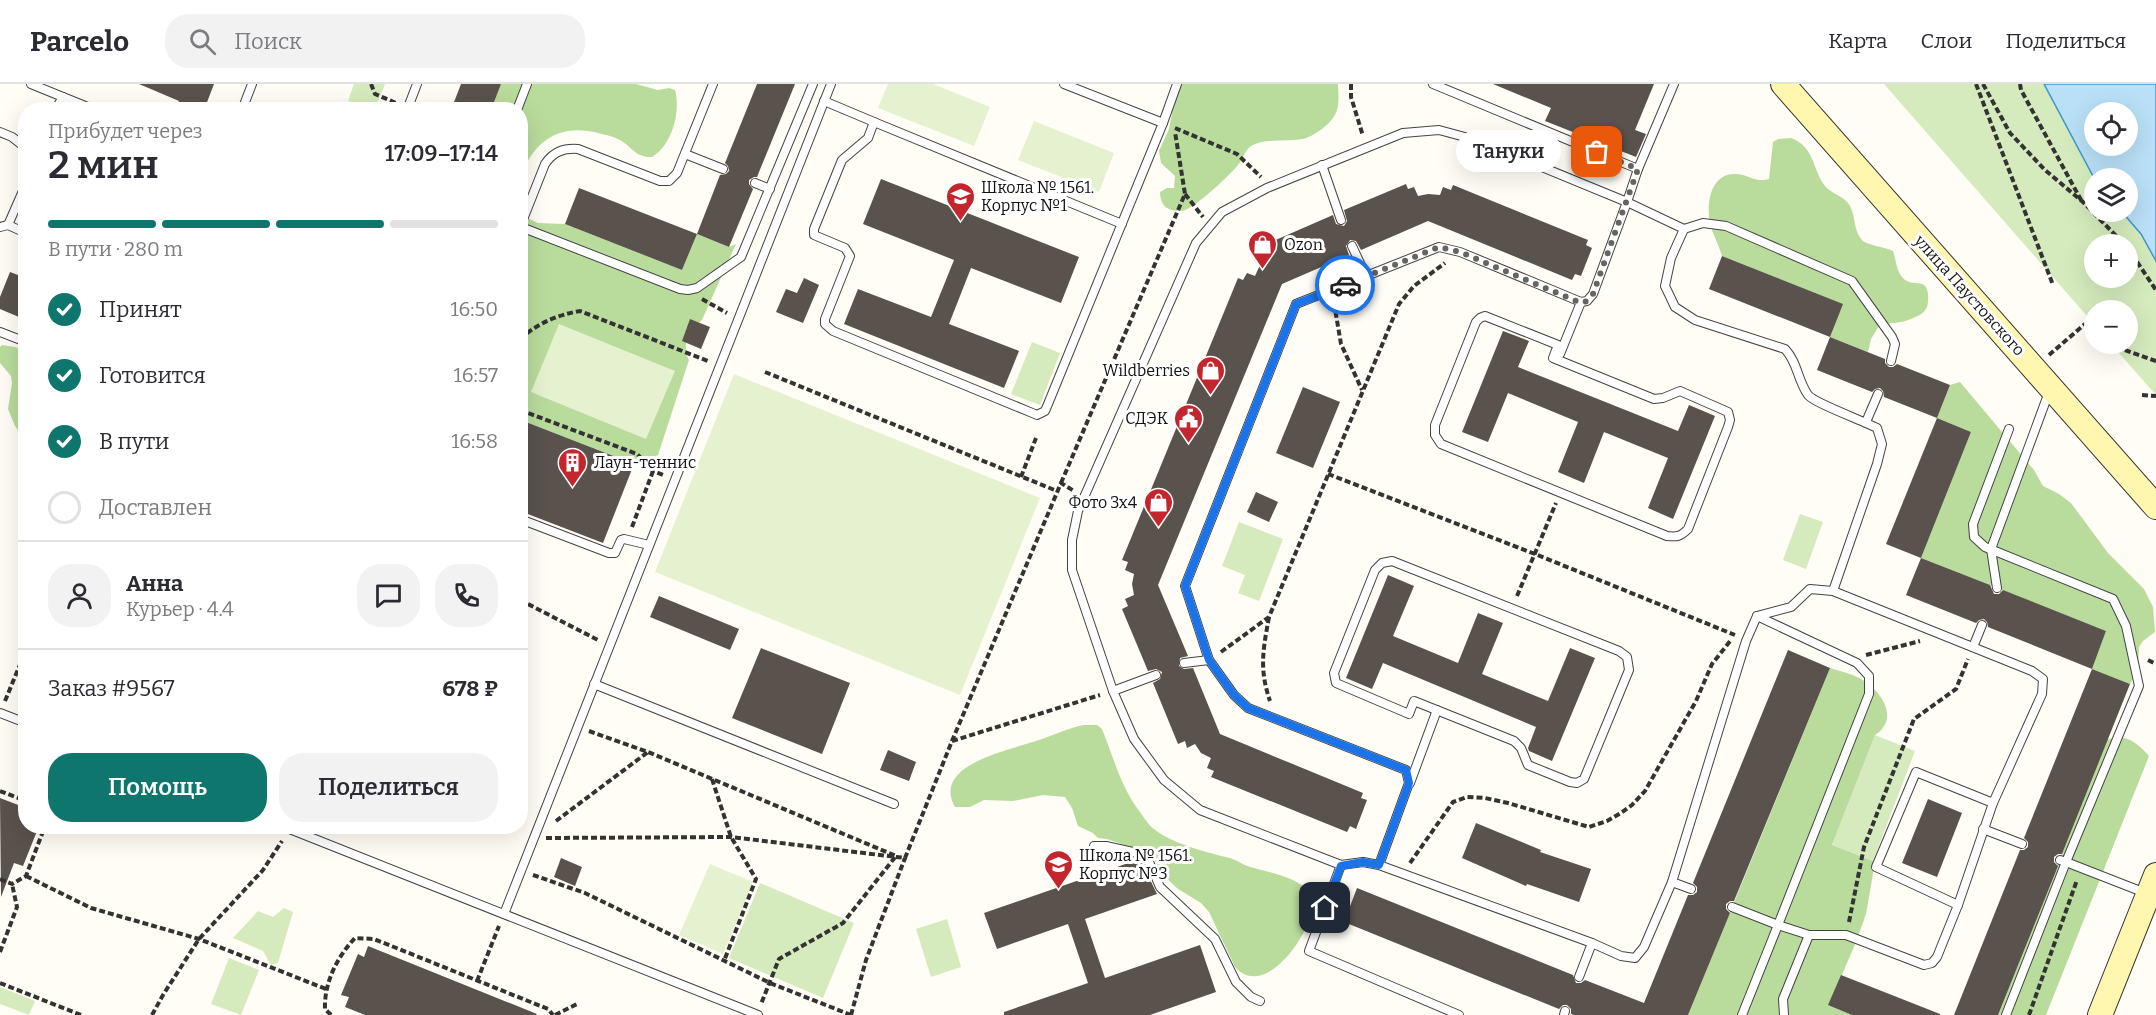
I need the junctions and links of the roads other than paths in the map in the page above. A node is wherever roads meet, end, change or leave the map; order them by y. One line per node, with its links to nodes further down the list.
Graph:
1 (31, 84): 13 (lane)
2 (252, 84): 17 (lane)
3 (417, 84): 18 (lane)
4 (527, 84): 19 (lane)
5 (713, 84): 24 (lane)
6 (813, 84): 29 (lane)
7 (831, 84): 14 (lane)
8 (1064, 84): 21 (lane)
9 (1177, 84): 21 (lane)
10 (1433, 84): 27 (lane)
11 (1674, 84): 27 (lane)
12 (1783, 84): 45 (main road, улица Паустовского)
13 (63, 97): 15 (lane); 16 (lane)
14 (824, 101): 20 (lane); 51 (lane)
15 (60, 102)
16 (75, 102)
17 (245, 102)
18 (410, 102)
19 (520, 102)
20 (874, 122): 34 (lane); 34 (lane)
21 (1163, 123): 34 (lane)
22 (0, 132): 23 (lane)
23 (18, 142)
24 (685, 154): 26 (lane); 32 (lane)
25 (1322, 165): 31 (lane); 33 (lane); 62 (lane)
26 (723, 169)
27 (1638, 169): 31 (lane)
28 (755, 183): 29 (lane)
29 (770, 189): 37 (lane)
30 (18, 199): 35 (lane)
31 (1627, 202): 36 (lane); 40 (lane)
32 (528, 209)
33 (1341, 220)
34 (1122, 224)
35 (4, 226)
36 (1684, 229): 44 (lane); 47 (lane)
37 (528, 230)
38 (1352, 246): 39 (lane)
39 (1366, 276): 40 (lane); 58 (lane)
40 (1581, 303): 43 (lane)
41 (0, 332): 42 (lane)
42 (18, 339)
43 (1558, 360): 43 (lane)
44 (1891, 361)
45 (2051, 386): 49 (main road, улица Паустовского); 52 (lane)
46 (1878, 394): 47 (lane)
47 (1866, 422): 54 (lane)
48 (2009, 429): 52 (lane)
49 (2156, 507)
50 (528, 522): 51 (lane)
51 (649, 545): 61 (lane)
52 (1991, 549): 53 (lane); 73 (lane)
53 (1997, 588)
54 (1833, 591): 55 (lane); 57 (lane)
55 (1757, 616): 76 (lane); 82 (lane)
56 (1982, 625): 57 (lane)
57 (1973, 646): 67 (lane)
58 (1209, 660): 59 (lane); 66 (lane)
59 (1184, 663)
60 (1156, 675): 62 (lane)
61 (594, 684): 68 (lane); 81 (lane)
62 (1113, 691): 75 (lane)
63 (1437, 710): 63 (lane); 66 (lane)
64 (0, 713): 65 (lane)
65 (18, 720)
66 (1409, 783): 74 (lane)
67 (1993, 803): 69 (lane); 79 (lane)
68 (894, 804)
69 (1983, 829): 71 (lane); 79 (lane)
70 (302, 834): 81 (lane)
71 (2022, 844)
72 (1094, 846): 86 (lane)
73 (2063, 861): 77 (lane); 91 (lane)
74 (1379, 865): 75 (lane); 84 (lane)
75 (1341, 866): 88 (lane)
76 (1671, 882): 78 (lane); 84 (lane)
77 (2152, 884): 92 (main road)
78 (1690, 889)
79 (1958, 905): 83 (lane)
80 (1732, 907): 82 (lane)
81 (504, 914): 87 (lane)
82 (1778, 925): 83 (lane); 89 (lane)
83 (1809, 935): 90 (lane)
84 (1592, 943): 85 (lane)
85 (1579, 977)
86 (1260, 1001)
87 (757, 1015)
88 (1459, 1015)
89 (1742, 1015)
90 (1784, 1015)
91 (2006, 1015)
92 (2100, 1015)

